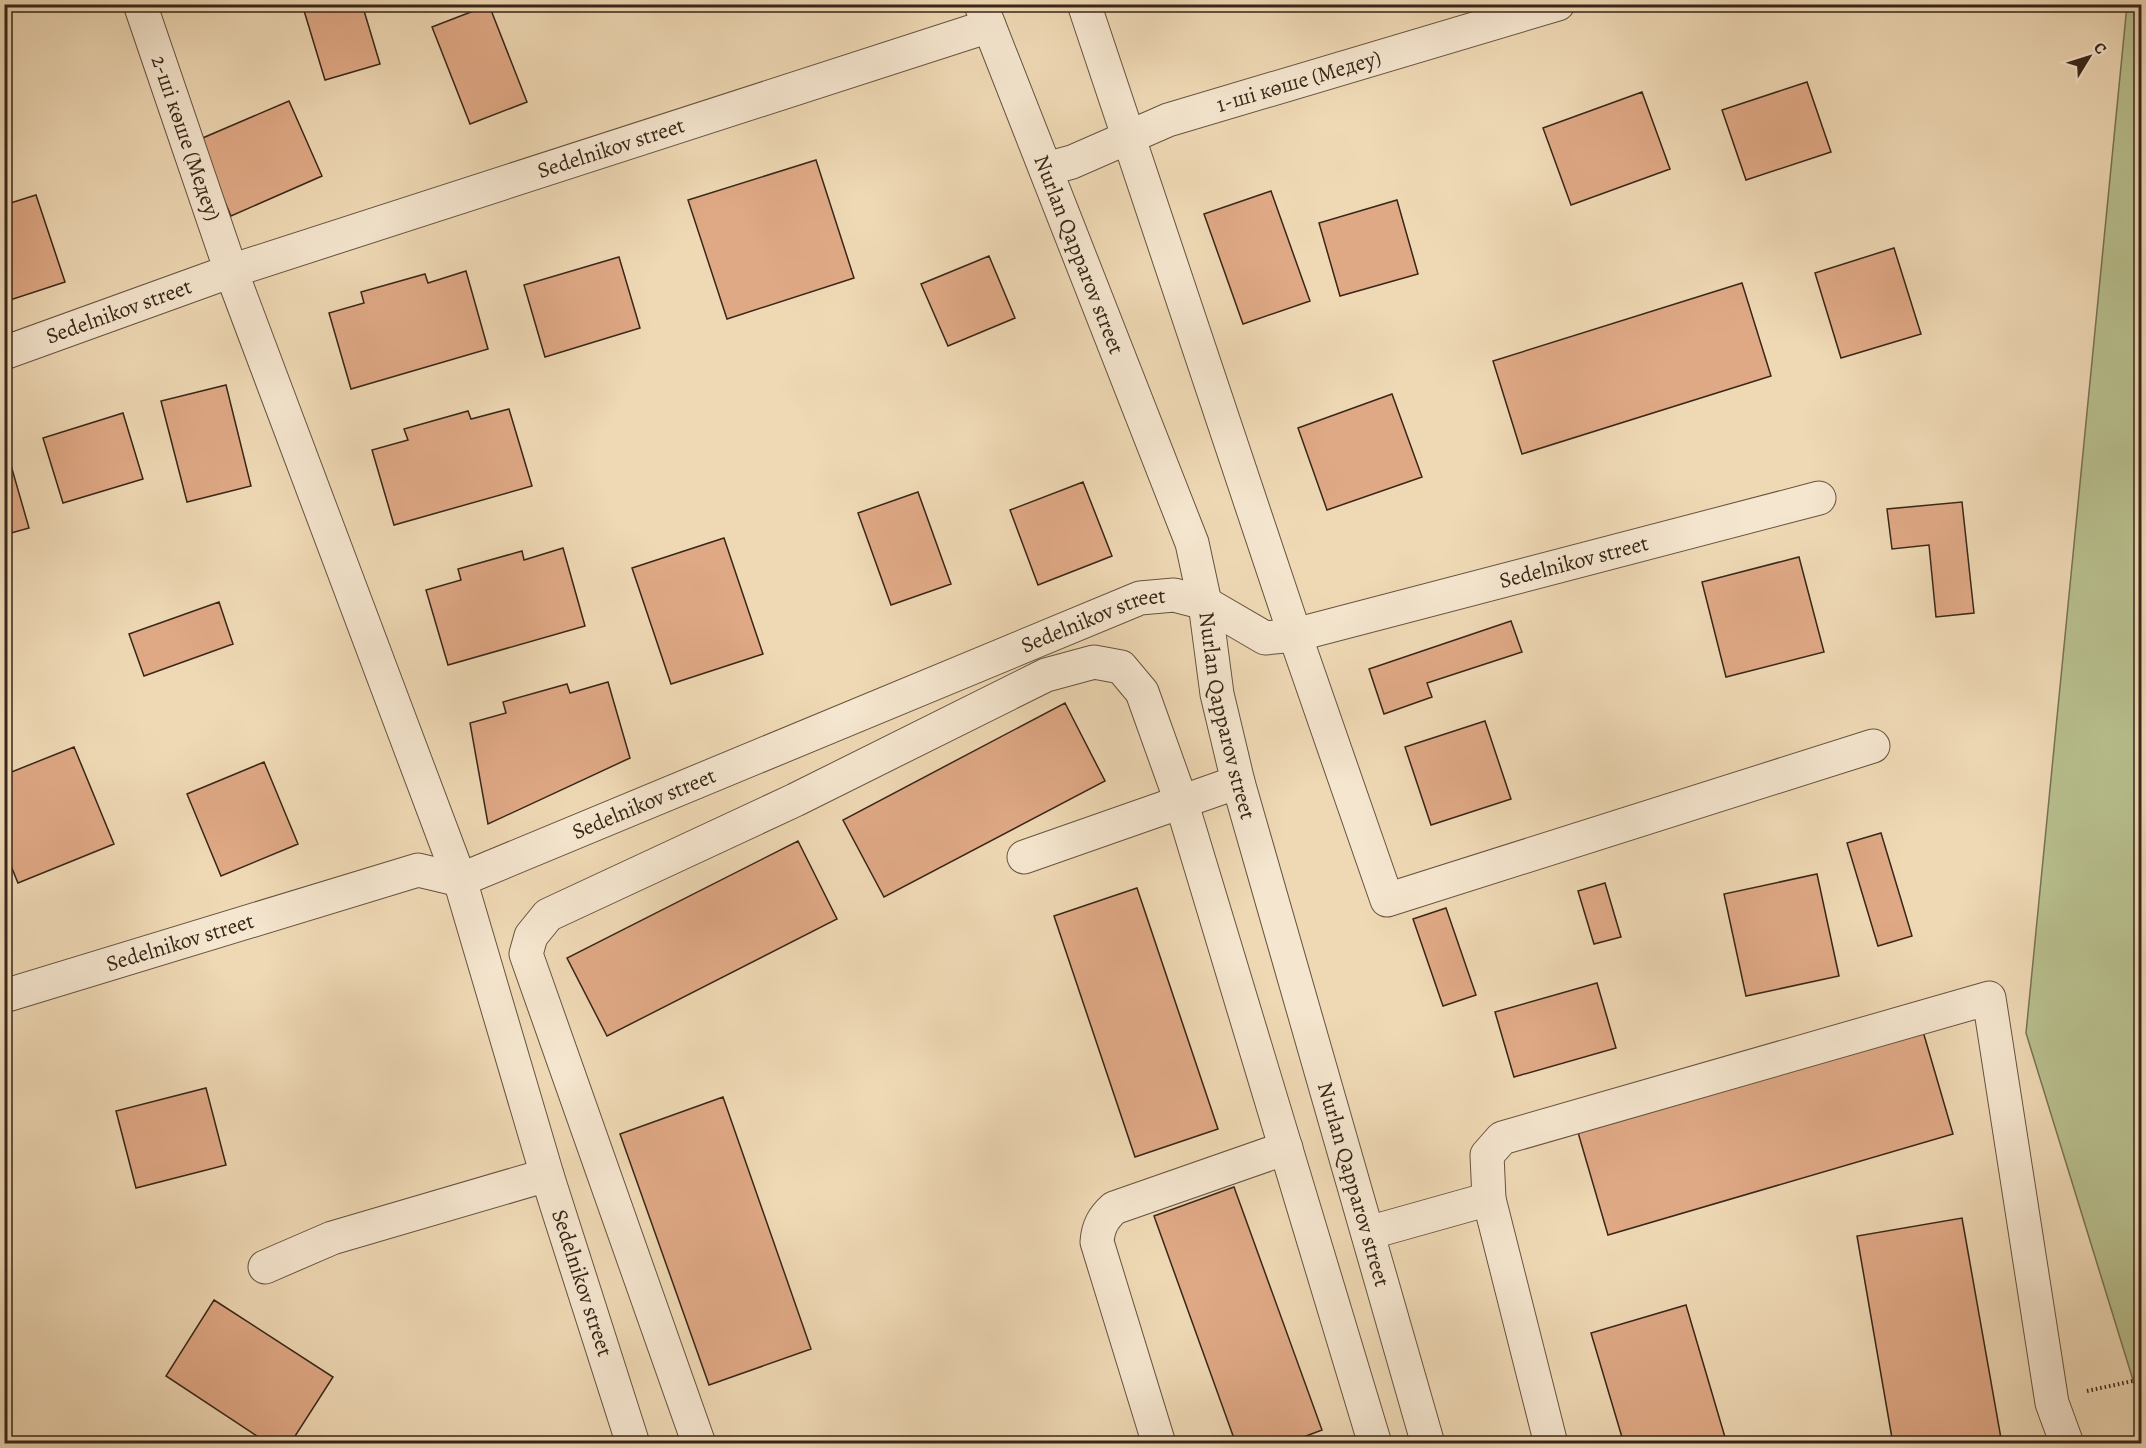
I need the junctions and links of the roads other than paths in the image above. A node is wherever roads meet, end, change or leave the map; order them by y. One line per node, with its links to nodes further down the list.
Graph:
1 (140, 4): 7 (street, 2-ші көше (Медеу))
2 (1084, 4): 5 (street)
3 (1558, 4): 5 (street, 1-ші көше (Медеу))
4 (985, 15): 6 (street, Nurlan Qapparov street); 7 (street, Sedelnikov street)
5 (1128, 139): 6 (street, 1-ші көше (Медеу)); 11 (street)
6 (1046, 169): 10 (street, Nurlan Qapparov street)
7 (231, 271): 8 (street, Sedelnikov street); 16 (street, Sedelnikov street)
8 (4, 353)
9 (1819, 498): 11 (street, Sedelnikov street)
10 (1205, 603): 11 (street, Sedelnikov street); 13 (street, Nurlan Qapparov street); 16 (street, Sedelnikov street)
11 (1295, 636): 12 (street)
12 (1873, 746)
13 (1238, 782): 14 (street); 21 (street, Nurlan Qapparov street)
14 (1181, 801): 15 (street); 18 (street); 24 (street)
15 (1024, 857)
16 (460, 880): 17 (street, Sedelnikov street); 19 (street, Sedelnikov street)
17 (4, 996)
18 (1286, 1148): 25 (street); 26 (street)
19 (547, 1175): 22 (street); 23 (street, Sedelnikov street)
20 (1489, 1199): 21 (street); 28 (street); 29 (street)
21 (1368, 1233): 27 (street, Nurlan Qapparov street)
22 (266, 1267)
23 (633, 1443)
24 (699, 1443)
25 (1159, 1443)
26 (1375, 1443)
27 (1428, 1443)
28 (1551, 1443)
29 (2067, 1443)

